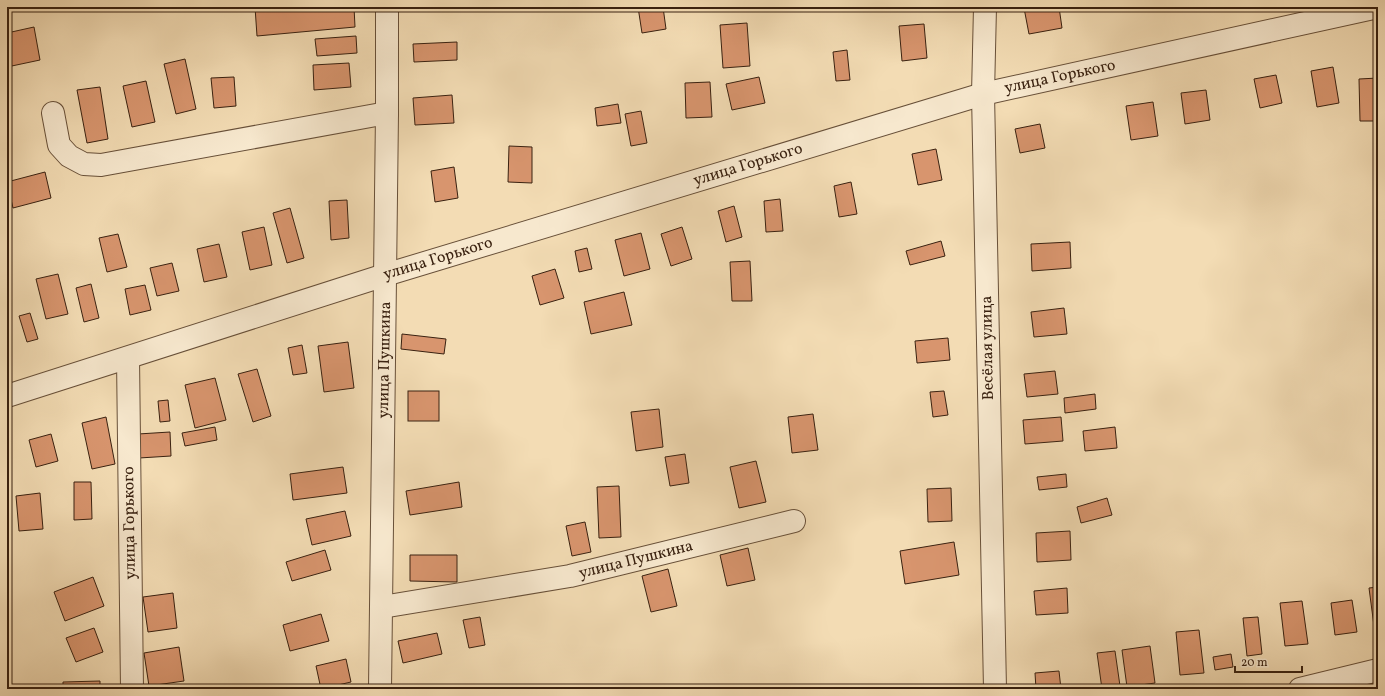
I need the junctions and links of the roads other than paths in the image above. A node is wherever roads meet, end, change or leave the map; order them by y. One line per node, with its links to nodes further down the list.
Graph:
1 (387, 7): 6 (street, улица Пушкина)
2 (985, 7): 4 (street, Весёлая улица)
3 (1378, 7): 4 (street, улица Горького)
4 (983, 94): 7 (street, улица Горького); 15 (street, Весёлая улица)
5 (53, 113): 6 (street)
6 (388, 113): 7 (street, улица Пушкина)
7 (385, 275): 8 (street, улица Горького); 11 (street, улица Пушкина)
8 (128, 358): 9 (street, улица Горького); 13 (street, улица Горького)
9 (7, 396)
10 (794, 521): 11 (street, улица Пушкина)
11 (382, 607): 14 (street, улица Пушкина)
12 (1378, 670): 16 (street)
13 (132, 689)
14 (380, 689)
15 (995, 689)
16 (1300, 689)

